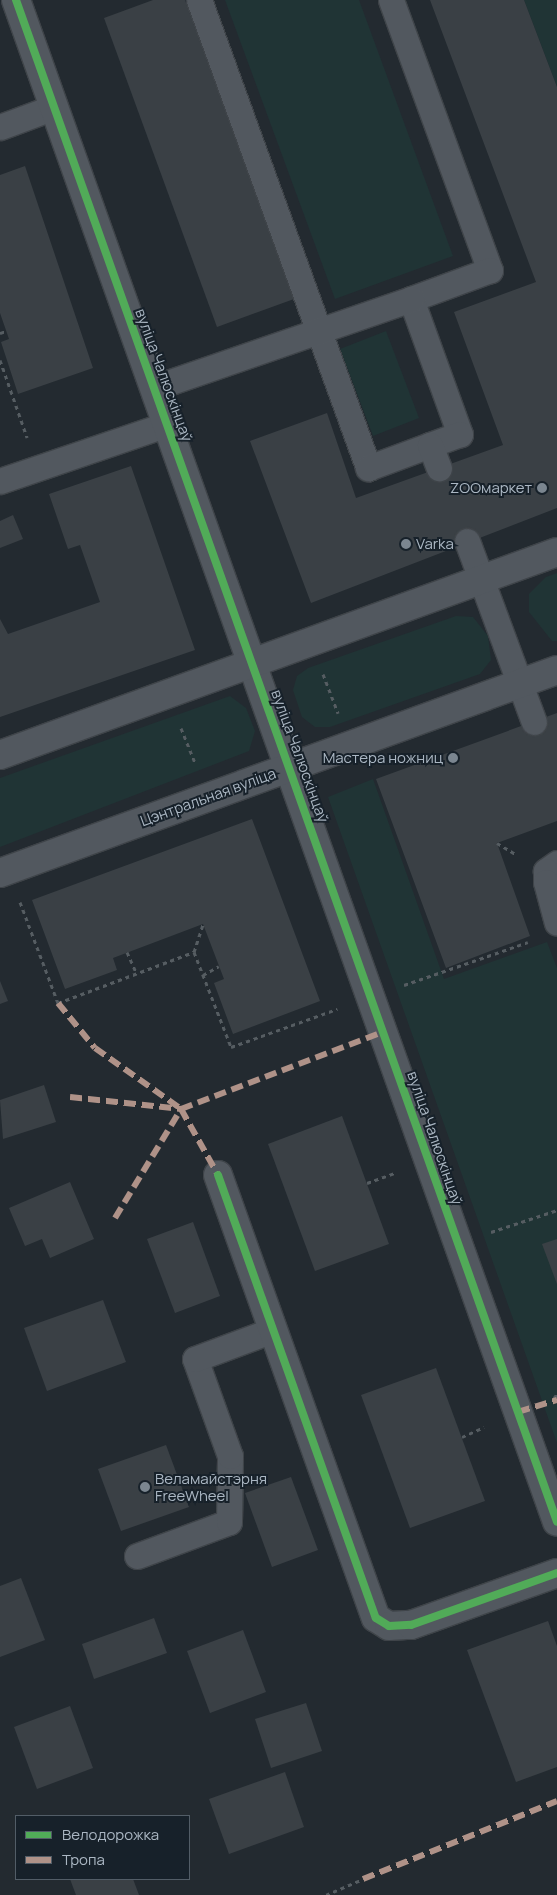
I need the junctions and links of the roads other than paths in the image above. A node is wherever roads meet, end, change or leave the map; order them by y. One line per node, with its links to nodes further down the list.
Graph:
1 (16, 0): 4 (street, вуліца Чалюскінцаў)
2 (199, 0): 7 (lane)
3 (391, 0): 6 (lane)
4 (54, 107): 5 (lane); 8 (street, вуліца Чалюскінцаў)
5 (0, 127)
6 (411, 299): 7 (lane); 10 (lane)
7 (317, 331): 8 (lane); 10 (lane)
8 (154, 388): 9 (street, вуліца Чалюскінцаў)
9 (167, 424): 12 (lane); 16 (street, вуліца Чалюскінцаў)
10 (430, 445): 11 (lane)
11 (439, 468)
12 (0, 480)
13 (467, 541): 15 (lane)
14 (557, 552): 15 (street)
15 (481, 580): 16 (street); 18 (lane)
16 (252, 663): 20 (street); 21 (street, вуліца Чалюскінцаў)
17 (557, 670): 18 (street, Цэнтральная вуліца)
18 (520, 684): 19 (lane); 21 (street, Цэнтральная вуліца)
19 (534, 722)
20 (0, 754)
21 (289, 768): 23 (street, Цэнтральная вуліца); 27 (street, вуліца Чалюскінцаў)
22 (557, 863): 24 (lane)
23 (0, 873)
24 (557, 923)
25 (218, 1175): 26 (street)
26 (273, 1330): 28 (lane); 29 (street)
27 (557, 1522)
28 (137, 1556)
29 (557, 1573)

